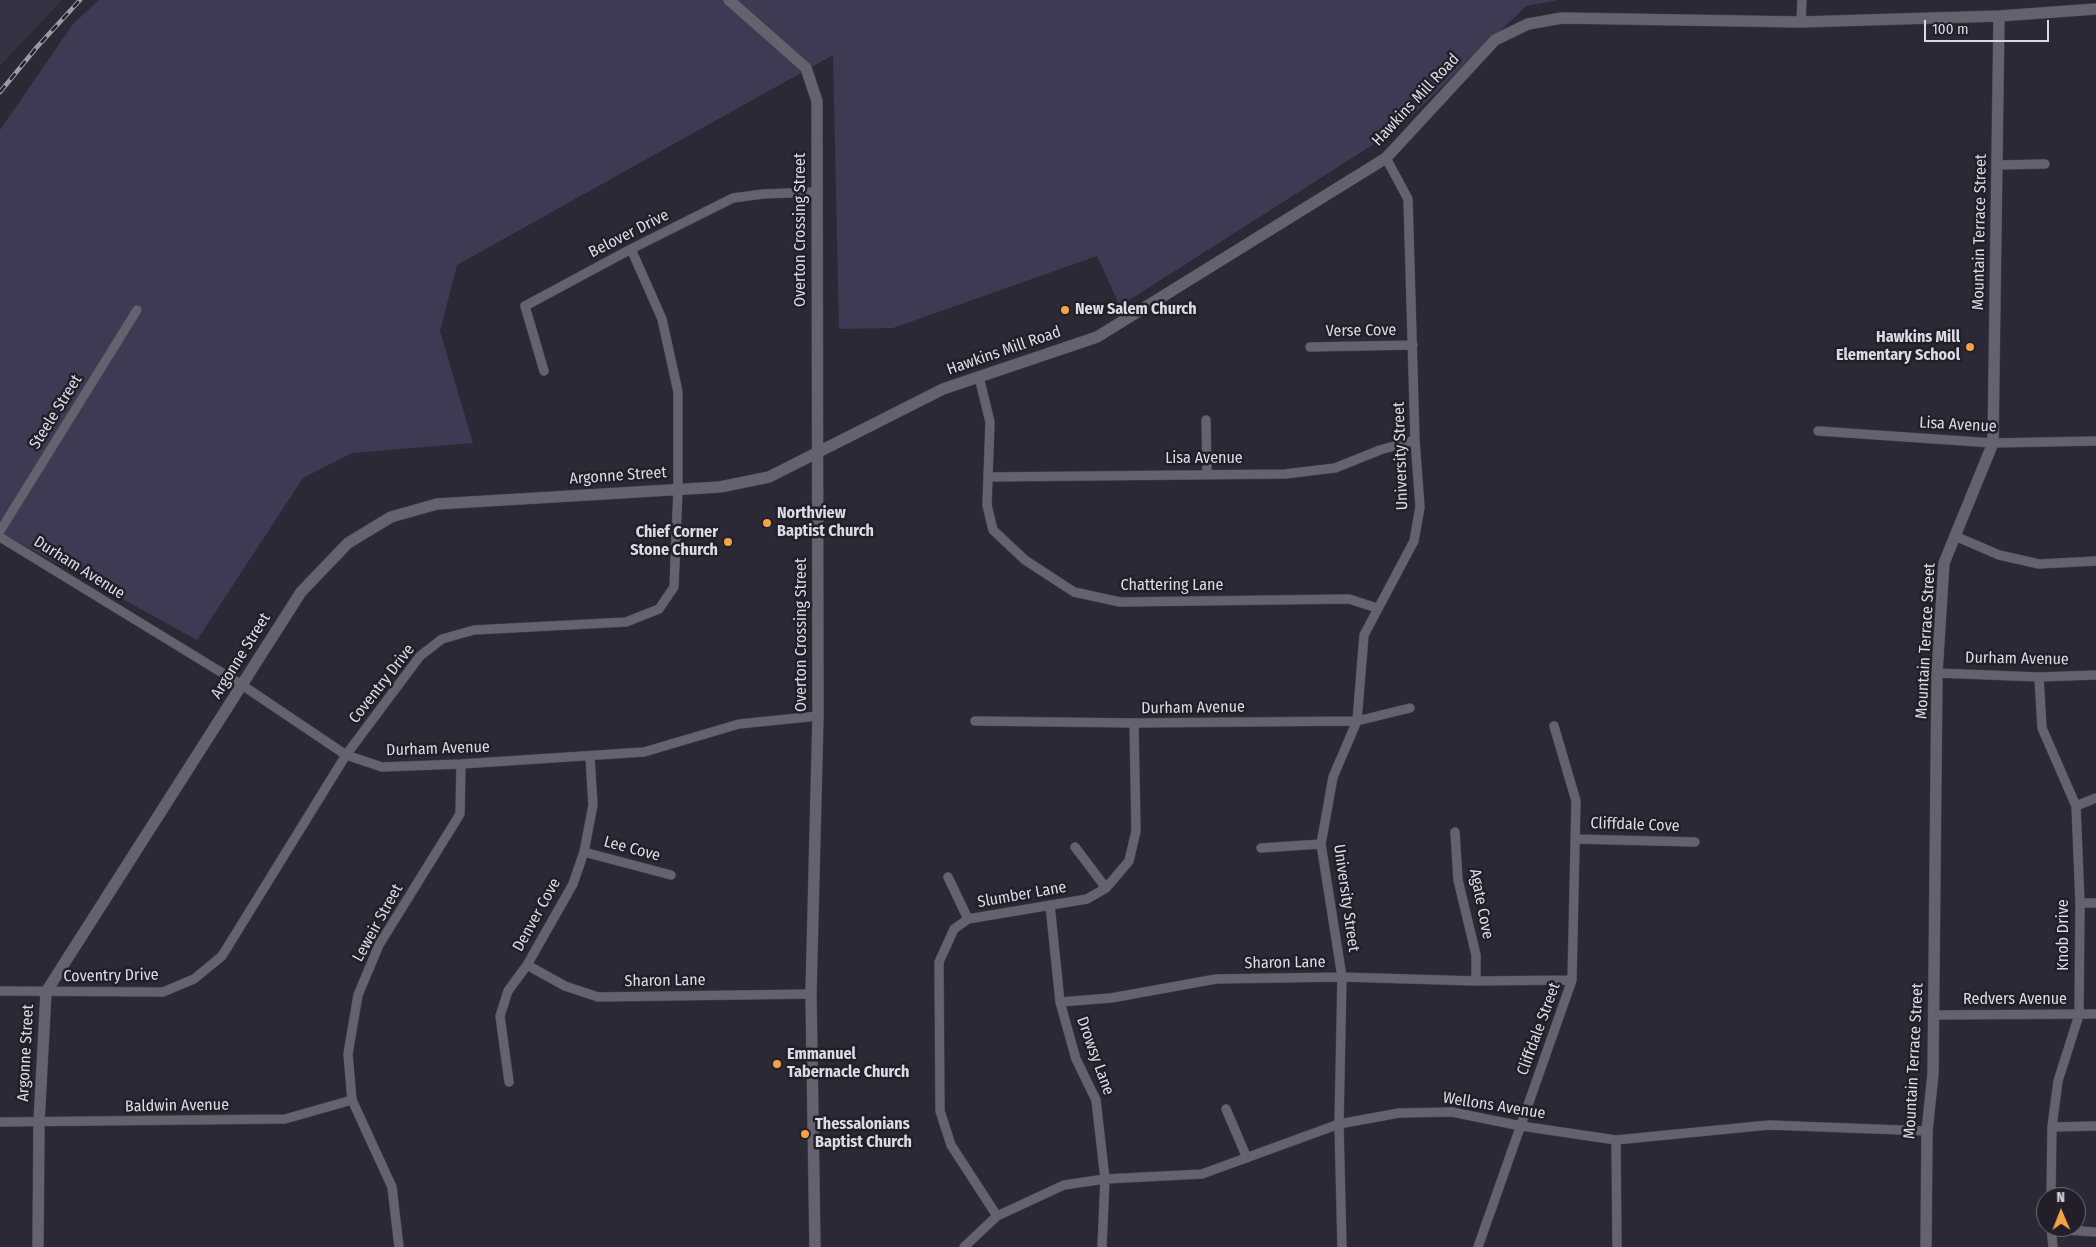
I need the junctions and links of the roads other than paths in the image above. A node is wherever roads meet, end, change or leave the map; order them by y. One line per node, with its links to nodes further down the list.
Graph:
1 (729, 0): 9 (street, Overton Crossing Street)
2 (1802, 0): 5 (street)
3 (2096, 9): 4 (street, Hawkins Mill Road)
4 (1999, 16): 5 (street, Hawkins Mill Road); 8 (street, Mountain Terrace Street)
5 (1801, 22): 6 (street, Hawkins Mill Road)
6 (1386, 158): 12 (street, University Street); 15 (street, Hawkins Mill Road)
7 (2045, 164): 8 (street)
8 (1997, 165): 20 (street, Mountain Terrace Street)
9 (817, 192): 10 (street, Belover Drive); 21 (street, Overton Crossing Street)
10 (631, 249): 14 (street, Belover Drive); 24 (street, Coventry Drive)
11 (137, 310): 25 (street, Steele Street)
12 (1413, 345): 13 (street, Verse Cove); 18 (street, University Street)
13 (1310, 347)
14 (544, 371)
15 (979, 376): 21 (street, Hawkins Mill Road); 23 (street, Chattering Lane)
16 (1206, 420): 22 (street)
17 (1818, 431): 20 (street, Lisa Avenue)
18 (1415, 440): 22 (street, Lisa Avenue); 29 (street, University Street)
19 (2096, 441): 20 (street, Lisa Avenue)
20 (1993, 443): 27 (street, Mountain Terrace Street)
21 (819, 450): 24 (street, Argonne Street); 35 (street, Overton Crossing Street)
22 (1207, 473): 23 (street, Lisa Avenue)
23 (988, 477): 29 (street, Chattering Lane)
24 (678, 489): 33 (street, Argonne Street); 40 (street, Coventry Drive)
25 (0, 531)
26 (0, 536): 33 (street, Durham Avenue)
27 (1955, 536): 28 (street); 30 (street, Mountain Terrace Street)
28 (2096, 561)
29 (1377, 608): 37 (street, University Street)
30 (1937, 673): 32 (street, Durham Avenue); 68 (street, Mountain Terrace Street)
31 (2096, 675): 32 (street, Durham Avenue)
32 (2039, 677): 44 (street, Knob Drive)
33 (242, 685): 40 (street, Durham Avenue); 64 (street, Argonne Street)
34 (1410, 708): 37 (street, Durham Avenue)
35 (818, 716): 41 (street, Durham Avenue); 65 (street, Overton Crossing Street)
36 (975, 721): 38 (street, Durham Avenue)
37 (1357, 721): 38 (street, Durham Avenue); 48 (street, University Street)
38 (1134, 723): 54 (street, Slumber Lane)
39 (1554, 726): 46 (street, Cliffdale Street)
40 (346, 756): 42 (street, Durham Avenue); 64 (street, Coventry Drive)
41 (590, 757): 42 (street, Durham Avenue); 51 (street, Denver Cove)
42 (461, 764): 71 (street, Leweir Street)
43 (2096, 798): 44 (street)
44 (2076, 806): 55 (street, Knob Drive)
45 (1455, 832): 62 (street, Agate Cove)
46 (1575, 838): 47 (street, Cliffdale Cove); 61 (street, Cliffdale Street)
47 (1695, 842)
48 (1321, 844): 50 (street); 60 (street, University Street)
49 (1075, 847): 54 (street)
50 (1261, 848)
51 (584, 852): 52 (street, Lee Cove); 59 (street, Denver Cove)
52 (671, 875)
53 (948, 877): 58 (street)
54 (1106, 888): 57 (street, Slumber Lane)
55 (2080, 903): 56 (street); 69 (street, Knob Drive)
56 (2096, 903)
57 (1050, 905): 58 (street, Slumber Lane); 66 (street, Drowsy Lane)
58 (968, 919): 84 (street, Slumber Lane)
59 (527, 965): 65 (street, Sharon Lane); 70 (street, Denver Cove)
60 (1342, 977): 62 (street, Sharon Lane); 66 (street, Sharon Lane); 75 (street, University Street)
61 (1572, 980): 62 (street, Sharon Lane); 76 (street, Cliffdale Street)
62 (1476, 981)
63 (0, 991): 64 (street, Coventry Drive)
64 (46, 992): 74 (street, Argonne Street)
65 (811, 994): 87 (street, Overton Crossing Street)
66 (1060, 1002): 82 (street, Drowsy Lane)
67 (2096, 1014): 69 (street, Redvers Avenue)
68 (1934, 1015): 69 (street, Redvers Avenue); 79 (street, Mountain Terrace Street)
69 (2078, 1015): 78 (street, Knob Drive)
70 (509, 1082)
71 (352, 1100): 74 (street, Baldwin Avenue); 86 (street, Leweir Street)
72 (1226, 1109): 81 (street)
73 (0, 1122): 74 (street, Baldwin Avenue)
74 (39, 1122): 85 (street, Argonne Street)
75 (1339, 1124): 76 (street, Wellons Avenue); 81 (street, Wellons Avenue); 90 (street, University Street)
76 (1521, 1126): 80 (street, Wellons Avenue); 91 (street, Cliffdale Street)
77 (2096, 1126): 78 (street)
78 (2052, 1127): 83 (street, Knob Drive)
79 (1927, 1131): 80 (street, Wellons Avenue); 93 (street, Mountain Terrace Street)
80 (1616, 1140): 92 (street)
81 (1247, 1158): 82 (street, Wellons Avenue)
82 (1105, 1179): 84 (street, Wellons Avenue); 89 (street, Drowsy Lane)
83 (2051, 1187)
84 (998, 1216): 88 (street, Wellons Avenue)
85 (38, 1247)
86 (399, 1247)
87 (815, 1247)
88 (964, 1247)
89 (1102, 1247)
90 (1342, 1247)
91 (1478, 1247)
92 (1617, 1247)
93 (1926, 1247)

